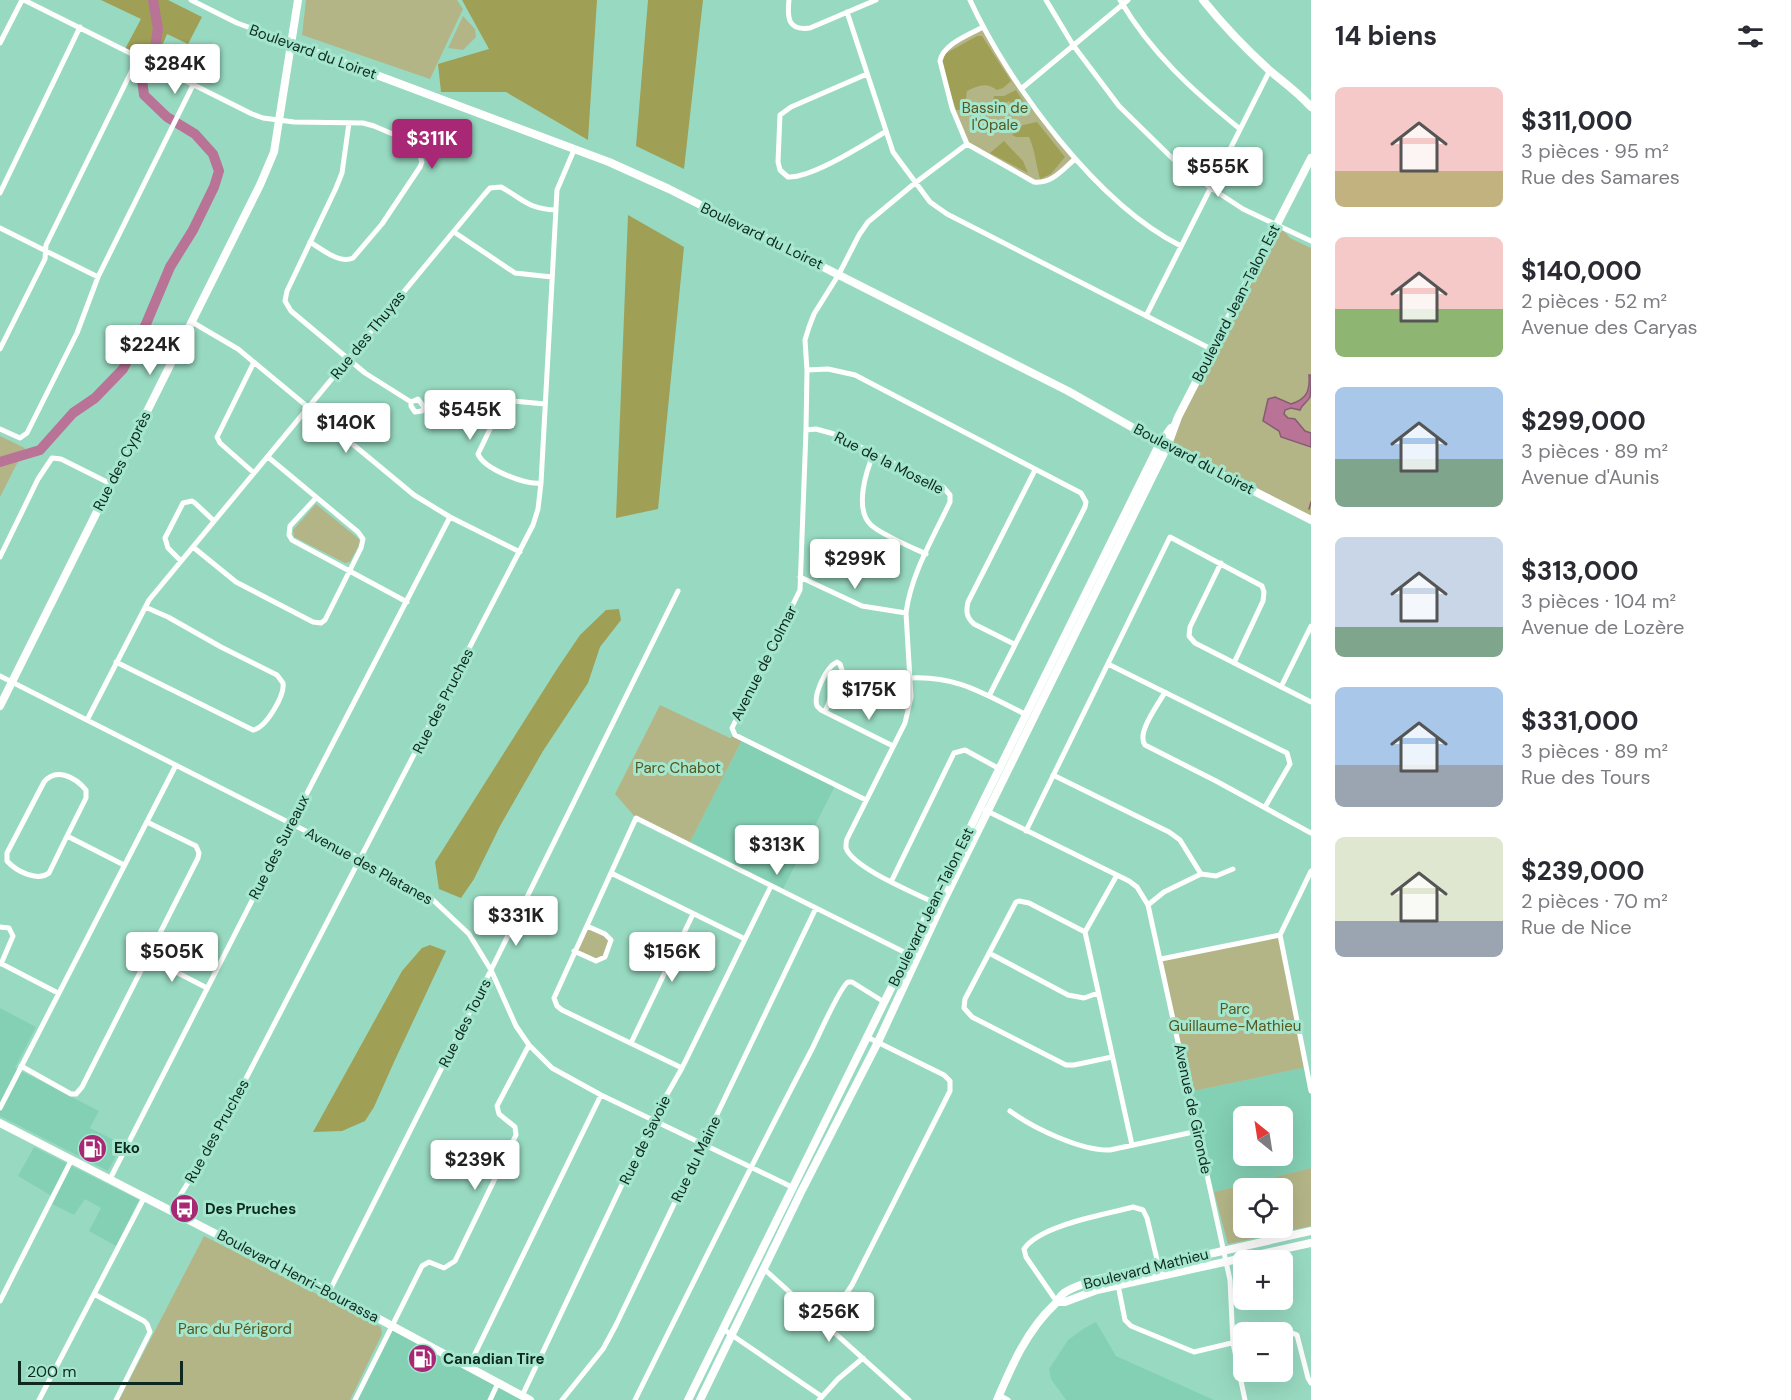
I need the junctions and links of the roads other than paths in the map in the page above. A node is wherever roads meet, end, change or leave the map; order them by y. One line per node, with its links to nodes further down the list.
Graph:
1 (23, 0): 11 (street); 13 (street)
2 (191, 0): 14 (street, Boulevard du Loiret)
3 (298, 0): 14 (street, Rue des Cyprès)
4 (789, 0): 10 (street)
5 (876, 0): 10 (street)
6 (970, 0): 12 (street)
7 (1046, 0): 15 (street)
8 (1203, 0): 17 (street)
9 (1124, 2): 15 (street); 26 (street)
10 (847, 12): 18 (street)
11 (80, 27): 16 (street); 34 (street)
12 (983, 27): 20 (street); 28 (street)
13 (0, 43)
14 (291, 43): 24 (street, Rue des Cyprès); 29 (street, Boulevard du Loiret)
15 (1073, 45): 20 (street); 33 (street)
16 (138, 58): 19 (street); 42 (street)
17 (1270, 70): 21 (street); 26 (street)
18 (867, 74): 27 (street); 27 (street)
19 (193, 85): 24 (street); 44 (street)
20 (1021, 89): 31 (street)
21 (1298, 93): 22 (street); 23 (street)
22 (1311, 98)
23 (1311, 107)
24 (278, 119): 25 (street); 47 (street, Rue des Cyprès)
25 (349, 123): 40 (street); 40 (street)
26 (1240, 129): 33 (street)
27 (885, 132): 32 (street)
28 (967, 144): 31 (street); 32 (street, Avenue de Colmar)
29 (574, 150): 35 (street, Rue des Pruches); 43 (street, Boulevard du Loiret)
30 (1311, 158): 36 (street, Boulevard Jean-Talon Est)
31 (1075, 159): 41 (street)
32 (915, 183): 43 (street, Avenue de Colmar); 46 (street)
33 (1211, 188): 36 (street); 41 (street)
34 (0, 193)
35 (556, 210): 38 (street, Rue des Thuyas); 45 (street, Rue des Pruches)
36 (1277, 223): 39 (street); 49 (street, Boulevard Jean-Talon Est)
37 (0, 228): 42 (street)
38 (454, 232): 45 (street); 50 (street, Rue des Thuyas)
39 (1311, 241)
40 (310, 242): 50 (street)
41 (1181, 246): 46 (street)
42 (45, 251): 44 (street); 48 (street)
43 (839, 274): 52 (street, Avenue de Colmar); 58 (street, Boulevard du Loiret)
44 (98, 277): 56 (street)
45 (552, 277): 54 (street, Rue des Pruches)
46 (1146, 316): 49 (street)
47 (192, 322): 51 (street); 64 (street, Rue des Cyprès)
48 (0, 349)
49 (1213, 350): 58 (street, Boulevard Jean-Talon Est)
50 (348, 360): 53 (street); 55 (street, Rue des Thuyas)
51 (254, 362): 55 (street); 62 (street)
52 (807, 370): 57 (street, Avenue de Colmar); 61 (street)
53 (411, 402)
54 (545, 404): 63 (street, Rue des Pruches); 63 (street)
55 (309, 408): 60 (street, Rue des Thuyas); 66 (street)
56 (0, 429)
57 (806, 430): 59 (street, Rue de la Moselle); 76 (street, Avenue de Colmar)
58 (1164, 445): 67 (street, Boulevard du Loiret); 95 (street, Boulevard Jean-Talon Est)
59 (874, 453): 71 (street); 71 (street, Rue de la Moselle)
60 (268, 457): 62 (street, Rue des Thuyas); 65 (street)
61 (1035, 470): 82 (street); 82 (street)
62 (254, 473): 68 (street, Rue des Thuyas)
63 (541, 483): 70 (street, Rue des Pruches)
64 (111, 484): 72 (street); 88 (street, Rue des Cyprès)
65 (316, 498): 75 (street); 75 (street)
66 (450, 518): 70 (street); 78 (street, Rue des Sureaux)
67 (1311, 520)
68 (214, 521): 69 (street, Rue des Thuyas); 73 (street)
69 (193, 547): 73 (street, Rue des Thuyas); 75 (street)
70 (520, 552): 109 (street, Rue des Pruches)
71 (926, 554): 80 (street, Rue de la Moselle)
72 (0, 557)
73 (181, 561): 79 (street, Rue des Thuyas)
74 (1221, 563): 84 (street); 84 (street); 85 (street)
75 (351, 570): 78 (street)
76 (800, 577): 80 (street); 101 (street, Avenue de Colmar)
77 (678, 591): 133 (street, Rue des Tours)
78 (406, 602): 105 (street, Rue des Sureaux)
79 (145, 607): 83 (street, Rue des Thuyas); 83 (street)
80 (906, 613): 87 (street, Rue de la Moselle)
81 (1311, 626): 89 (street)
82 (1014, 644): 91 (street)
83 (116, 662): 96 (street, Rue des Thuyas)
84 (1234, 663): 89 (street)
85 (1108, 664): 90 (street); 100 (street)
86 (0, 676): 88 (street, Avenue des Platanes)
87 (911, 678): 91 (street); 97 (street, Rue de la Moselle)
88 (12, 682): 93 (street, Rue des Cyprès); 96 (street, Avenue des Platanes)
89 (1281, 687): 92 (street)
90 (1165, 692): 102 (street); 102 (street)
91 (988, 696): 95 (street)
92 (1311, 702)
93 (0, 706)
94 (825, 711): 94 (street); 97 (street)
95 (1030, 717): 99 (street, Boulevard Jean-Talon Est); 103 (street, Boulevard Jean-Talon Est)
96 (87, 720): 98 (street, Avenue des Platanes)
97 (893, 746): 101 (street, Rue de la Moselle)
98 (176, 765): 104 (street); 105 (street, Avenue des Platanes)
99 (998, 768): 103 (street, Boulevard Jean-Talon Est); 116 (street)
100 (1053, 775): 106 (street); 114 (street)
101 (866, 800): 116 (street, Rue de la Moselle)
102 (1265, 807): 107 (street)
103 (984, 810): 106 (street, Avenue de Gironde); 118 (street, Boulevard Jean-Talon Est)
104 (147, 822): 110 (street); 130 (street)
105 (291, 824): 109 (street, Avenue des Platanes); 134 (street, Rue des Sureaux)
106 (1026, 831): 115 (street, Avenue de Gironde)
107 (1311, 833)
108 (67, 836): 108 (street); 110 (street)
109 (361, 859): 133 (street, Avenue des Platanes); 161 (street, Rue des Pruches)
110 (124, 866): 135 (street)
111 (1233, 869): 114 (street)
112 (1311, 871): 125 (street)
113 (611, 873): 117 (street); 121 (street); 122 (street)
114 (1201, 874): 119 (street)
115 (1117, 876): 119 (street, Avenue de Gironde); 124 (street)
116 (891, 882): 118 (street, Rue de la Moselle)
117 (771, 886): 120 (street); 126 (street, Rue de Savoie)
118 (938, 904): 129 (street, Boulevard Jean-Talon Est); 139 (street, Boulevard Jean-Talon Est)
119 (1148, 905): 131 (street, Avenue de Gironde)
120 (816, 908): 129 (street); 153 (street, Rue du Maine)
121 (693, 914): 126 (street); 140 (street)
122 (586, 926): 127 (street); 127 (street)
123 (0, 927): 132 (street)
124 (1085, 932): 128 (street); 136 (street)
125 (1280, 935): 131 (street); 145 (street)
126 (745, 939): 144 (street, Rue de Savoie)
127 (574, 951): 140 (street)
128 (989, 953): 136 (street); 142 (street)
129 (908, 954): 137 (street, Boulevard Jean-Talon Est)
130 (147, 957): 134 (street); 143 (street)
131 (1161, 959): 152 (street, Avenue de Gironde)
132 (1, 964): 135 (street)
133 (491, 970): 141 (street, Avenue des Platanes); 171 (street, Rue des Tours)
134 (207, 987): 157 (street, Rue des Sureaux)
135 (58, 993): 143 (street)
136 (1098, 993): 142 (street)
137 (884, 1002): 138 (street, Boulevard Jean-Talon Est); 156 (street)
138 (867, 1036): 139 (street); 158 (street, Boulevard Jean-Talon Est)
139 (878, 1042): 159 (street, Boulevard Jean-Talon Est); 175 (street)
140 (631, 1043): 144 (street)
141 (529, 1045): 147 (street, Avenue des Platanes); 176 (street)
142 (1112, 1057): 154 (street)
143 (21, 1066): 148 (street)
144 (682, 1068): 150 (street, Rue de Savoie)
145 (1310, 1079): 146 (street)
146 (1311, 1091)
147 (601, 1095): 150 (street, Avenue des Platanes); 182 (street)
148 (0, 1108)
149 (1010, 1111): 154 (street)
150 (653, 1119): 153 (street, Avenue des Platanes); 186 (street, Rue de Savoie)
151 (0, 1123): 155 (street, Boulevard Henri-Bourassa)
152 (1198, 1131): 154 (street); 164 (street, Avenue de Gironde)
153 (703, 1144): 156 (street, Avenue des Platanes); 194 (street, Rue du Maine)
154 (1132, 1145)
155 (72, 1160): 157 (street, Boulevard Henri-Bourassa); 173 (street)
156 (750, 1167): 158 (street, Avenue des Platanes); 195 (street)
157 (110, 1179): 160 (street, Boulevard Henri-Bourassa)
158 (793, 1187): 159 (street, Avenue des Platanes); 177 (street, Boulevard Jean-Talon Est)
159 (801, 1192): 167 (street, Boulevard Jean-Talon Est)
160 (145, 1196): 161 (street, Boulevard Henri-Bourassa); 172 (street)
161 (171, 1210): 171 (street, Boulevard Henri-Bourassa)
162 (1311, 1231): 164 (street, Boulevard Mathieu)
163 (1311, 1243): 165 (street, Boulevard Mathieu)
164 (1224, 1250): 165 (street, Avenue de Gironde); 166 (street, Boulevard Mathieu)
165 (1226, 1261): 169 (street, Boulevard Mathieu); 180 (street, Avenue de Gironde)
166 (1158, 1265): 168 (street, Boulevard Mathieu); 169 (street); 174 (street)
167 (764, 1269): 175 (street); 179 (street, Boulevard Jean-Talon Est)
168 (1116, 1275): 170 (street); 174 (street, Boulevard Mathieu)
169 (1161, 1276): 170 (street, Boulevard Mathieu)
170 (1119, 1286): 174 (street, Boulevard Mathieu); 180 (street)
171 (329, 1292): 176 (street, Boulevard Henri-Bourassa)
172 (94, 1294): 189 (street); 190 (street)
173 (0, 1300)
174 (1057, 1302): 187 (street, Boulevard Mathieu)
175 (822, 1321): 181 (street)
176 (392, 1326): 182 (street, Boulevard Henri-Bourassa); 191 (street)
177 (723, 1329): 179 (street); 196 (street, Boulevard Jean-Talon Est)
178 (1293, 1333): 185 (street)
179 (731, 1334): 188 (street); 197 (street, Boulevard Jean-Talon Est)
180 (1233, 1343)
181 (863, 1358): 188 (street); 198 (street)
182 (468, 1368): 184 (street, Boulevard Henri-Bourassa)
183 (1241, 1382): 200 (street, Avenue de Gironde)
184 (498, 1383): 186 (street, Boulevard Henri-Bourassa); 192 (street)
185 (1311, 1383)
186 (522, 1396): 193 (street, Boulevard Henri-Bourassa)
187 (998, 1397): 199 (street)
188 (820, 1398)
189 (39, 1400)
190 (116, 1400)
191 (355, 1400)
192 (490, 1400)
193 (530, 1400)
194 (562, 1400)
195 (635, 1400)
196 (688, 1400)
197 (701, 1400)
198 (909, 1400)
199 (1008, 1400)
200 (1245, 1400)

